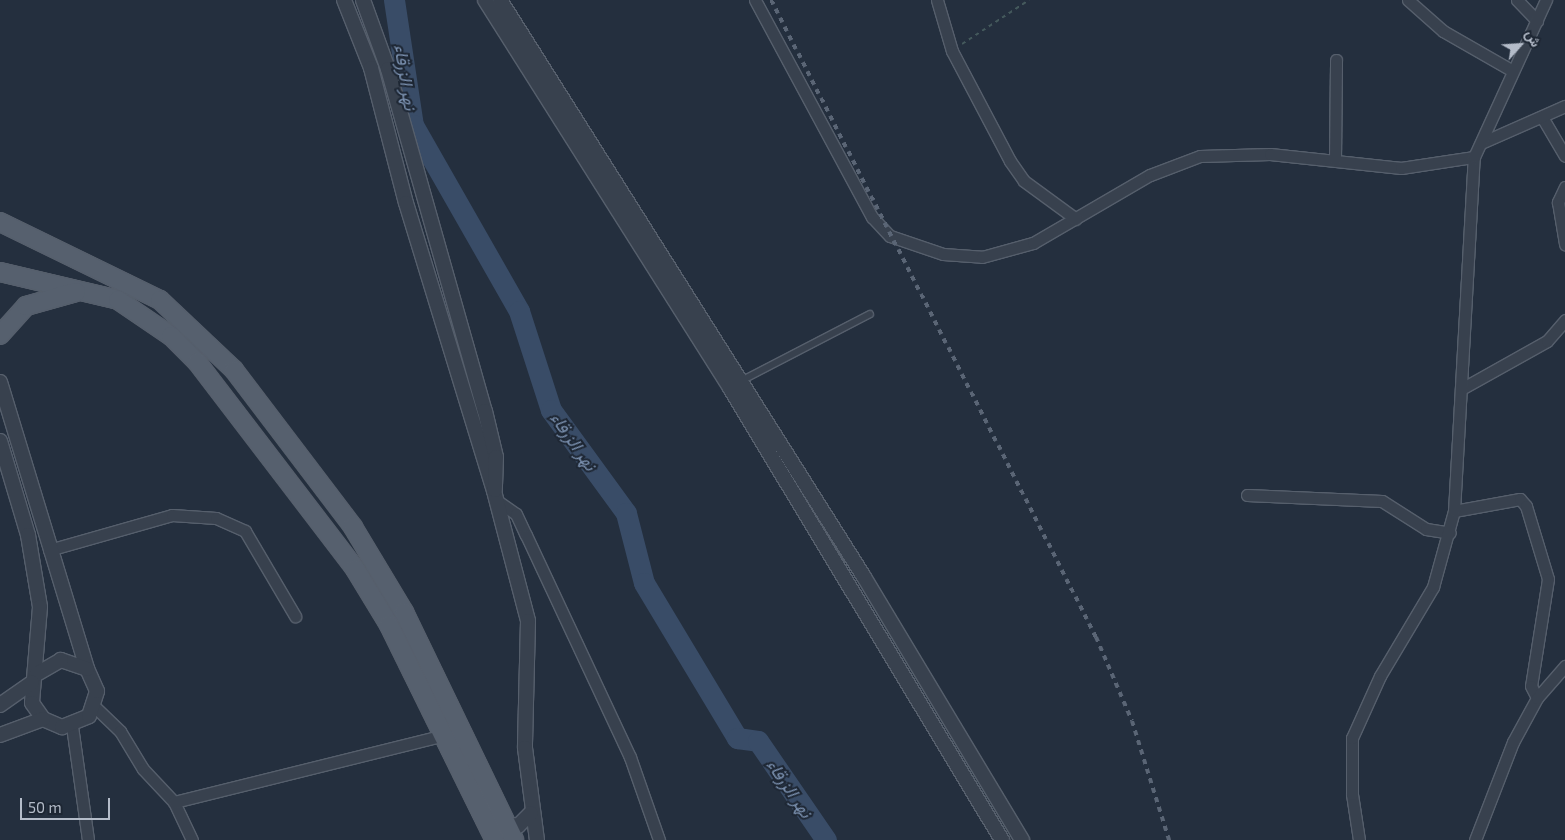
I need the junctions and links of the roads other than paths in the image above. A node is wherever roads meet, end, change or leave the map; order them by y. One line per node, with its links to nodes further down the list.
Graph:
1 (344, 0): 32 (street)
2 (363, 0): 32 (street)
3 (485, 0): 29 (street)
4 (500, 0): 29 (street)
5 (755, 0): 20 (street)
6 (937, 0): 20 (street)
7 (1408, 0): 12 (street)
8 (1517, 0): 10 (street)
9 (1546, 0): 10 (street)
10 (1537, 21): 12 (street)
11 (1336, 60): 18 (street)
12 (1511, 70): 15 (street)
13 (1565, 106): 14 (street)
14 (1542, 117): 15 (street); 16 (street)
15 (1482, 143): 17 (street)
16 (1565, 156)
17 (1474, 157): 18 (street); 30 (street)
18 (1335, 160): 20 (street)
19 (1565, 187): 22 (street)
20 (1076, 219)
21 (0, 222): 52 (main road)
22 (1565, 244)
23 (0, 272): 24 (main road)
24 (84, 290): 27 (main road); 49 (main road)
25 (870, 314): 29 (lane)
26 (1565, 320): 30 (street)
27 (0, 335)
28 (0, 382): 36 (street)
29 (735, 385): 37 (street); 38 (street)
30 (1463, 388): 34 (street)
31 (0, 442): 42 (street)
32 (495, 495): 51 (street); 58 (street)
33 (1247, 495): 35 (street)
34 (1454, 511): 35 (street); 43 (street)
35 (1450, 533): 61 (street)
36 (49, 550): 39 (street); 41 (street)
37 (864, 576): 38 (street); 60 (street)
38 (851, 586): 59 (street)
39 (295, 616)
40 (1565, 666): 43 (street)
41 (87, 669): 42 (street); 45 (street)
42 (35, 678): 44 (street); 46 (street)
43 (1537, 698): 62 (street)
44 (0, 705)
45 (95, 707): 47 (street); 50 (street)
46 (42, 719): 47 (street); 48 (street)
47 (72, 726): 53 (street)
48 (0, 734)
49 (445, 735): 50 (street); 55 (main road)
50 (174, 802): 54 (street)
51 (531, 812): 52 (street); 57 (street)
52 (506, 824): 56 (main road)
53 (88, 840)
54 (192, 840)
55 (495, 840)
56 (514, 840)
57 (537, 840)
58 (659, 840)
59 (1002, 840)
60 (1022, 840)
61 (1359, 840)
62 (1475, 840)

